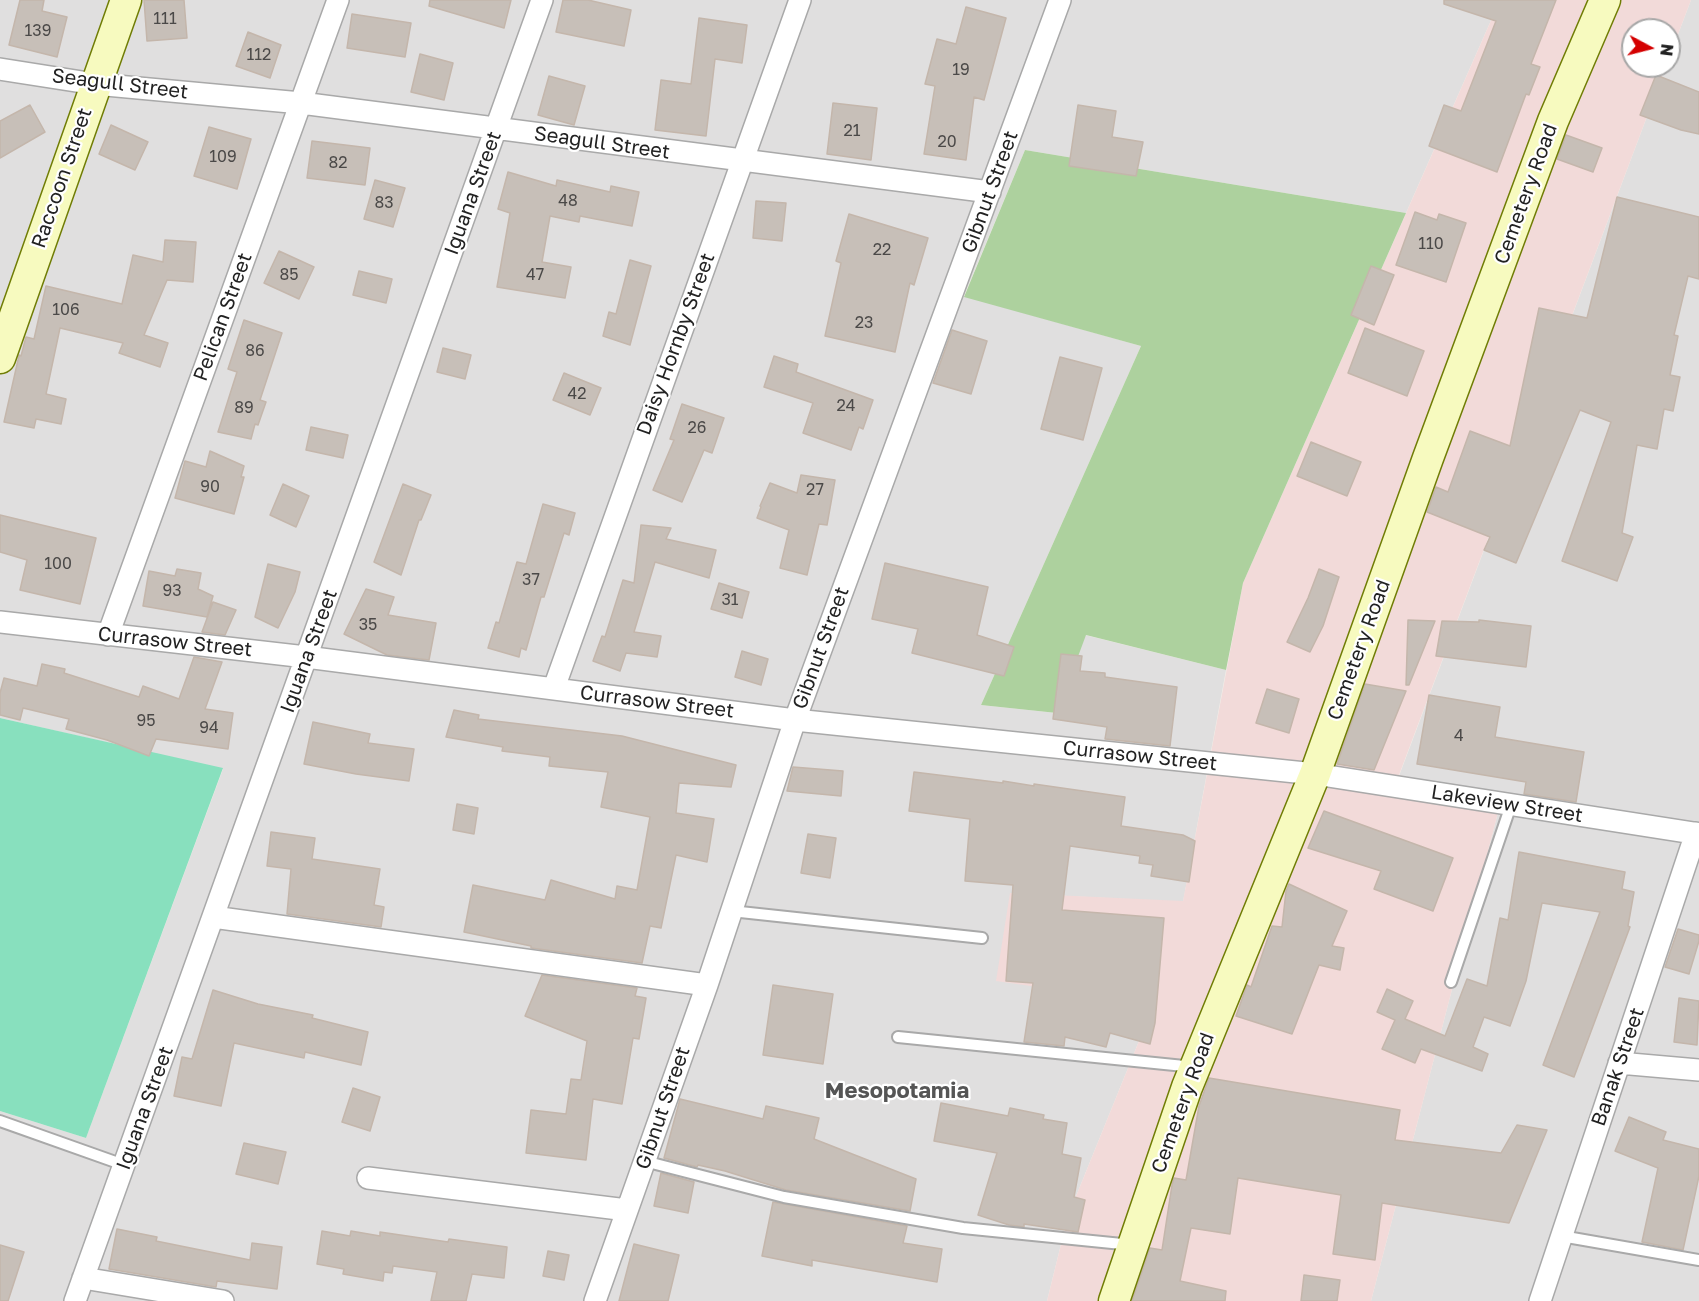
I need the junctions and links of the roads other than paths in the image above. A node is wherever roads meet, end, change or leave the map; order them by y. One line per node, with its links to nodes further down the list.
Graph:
1 (126, 0): 8 (main road, Raccoon Street)
2 (338, 0): 9 (street, Pelican Street)
3 (542, 0): 10 (street, Iguana Street)
4 (800, 0): 11 (street, Daisy Hornby Street)
5 (1060, 0): 12 (street, Gibnut Street)
6 (1605, 0): 19 (main road, Cemetery Road)
7 (0, 69): 8 (street, Seagull Street)
8 (95, 84): 9 (street, Seagull Street); 13 (main road, Raccoon Street)
9 (301, 103): 10 (street, Seagull Street); 15 (street, Pelican Street)
10 (496, 128): 11 (street, Seagull Street); 16 (street, Iguana Street)
11 (741, 161): 12 (street, Seagull Street); 17 (street, Daisy Hornby Street)
12 (990, 192): 18 (street, Gibnut Street)
13 (0, 358)
14 (0, 622): 15 (street, Currasow Street)
15 (108, 635): 16 (street, Currasow Street)
16 (306, 657): 17 (street, Currasow Street); 23 (street, Iguana Street)
17 (554, 688): 18 (street, Currasow Street)
18 (795, 720): 19 (street, Currasow Street); 22 (street, Gibnut Street)
19 (1315, 774): 20 (street, Lakeview Street); 29 (main road, Cemetery Road)
20 (1512, 805): 21 (street, Lakeview Street); 25 (lane)
21 (1697, 834): 28 (street, Banak Street)
22 (731, 911): 24 (lane); 26 (street, Gibnut Street)
23 (213, 917): 26 (street); 33 (street, Iguana Street)
24 (982, 938)
25 (1452, 982)
26 (707, 985): 32 (street, Gibnut Street)
27 (898, 1037): 29 (lane)
28 (1619, 1063): 30 (street); 36 (street, Banak Street)
29 (1194, 1067): 37 (main road, Cemetery Road)
30 (1699, 1070)
31 (0, 1121): 33 (lane)
32 (644, 1161): 35 (street, Gibnut Street); 37 (lane)
33 (124, 1165): 39 (street, Iguana Street)
34 (368, 1178): 35 (street)
35 (627, 1210): 42 (street, Gibnut Street)
36 (1561, 1236): 38 (lane); 44 (street, Banak Street)
37 (1133, 1245): 43 (main road, Cemetery Road)
38 (1699, 1260)
39 (83, 1278): 40 (street, Iguana Street); 41 (street)
40 (75, 1301)
41 (223, 1301)
42 (595, 1301)
43 (1114, 1301)
44 (1539, 1301)

